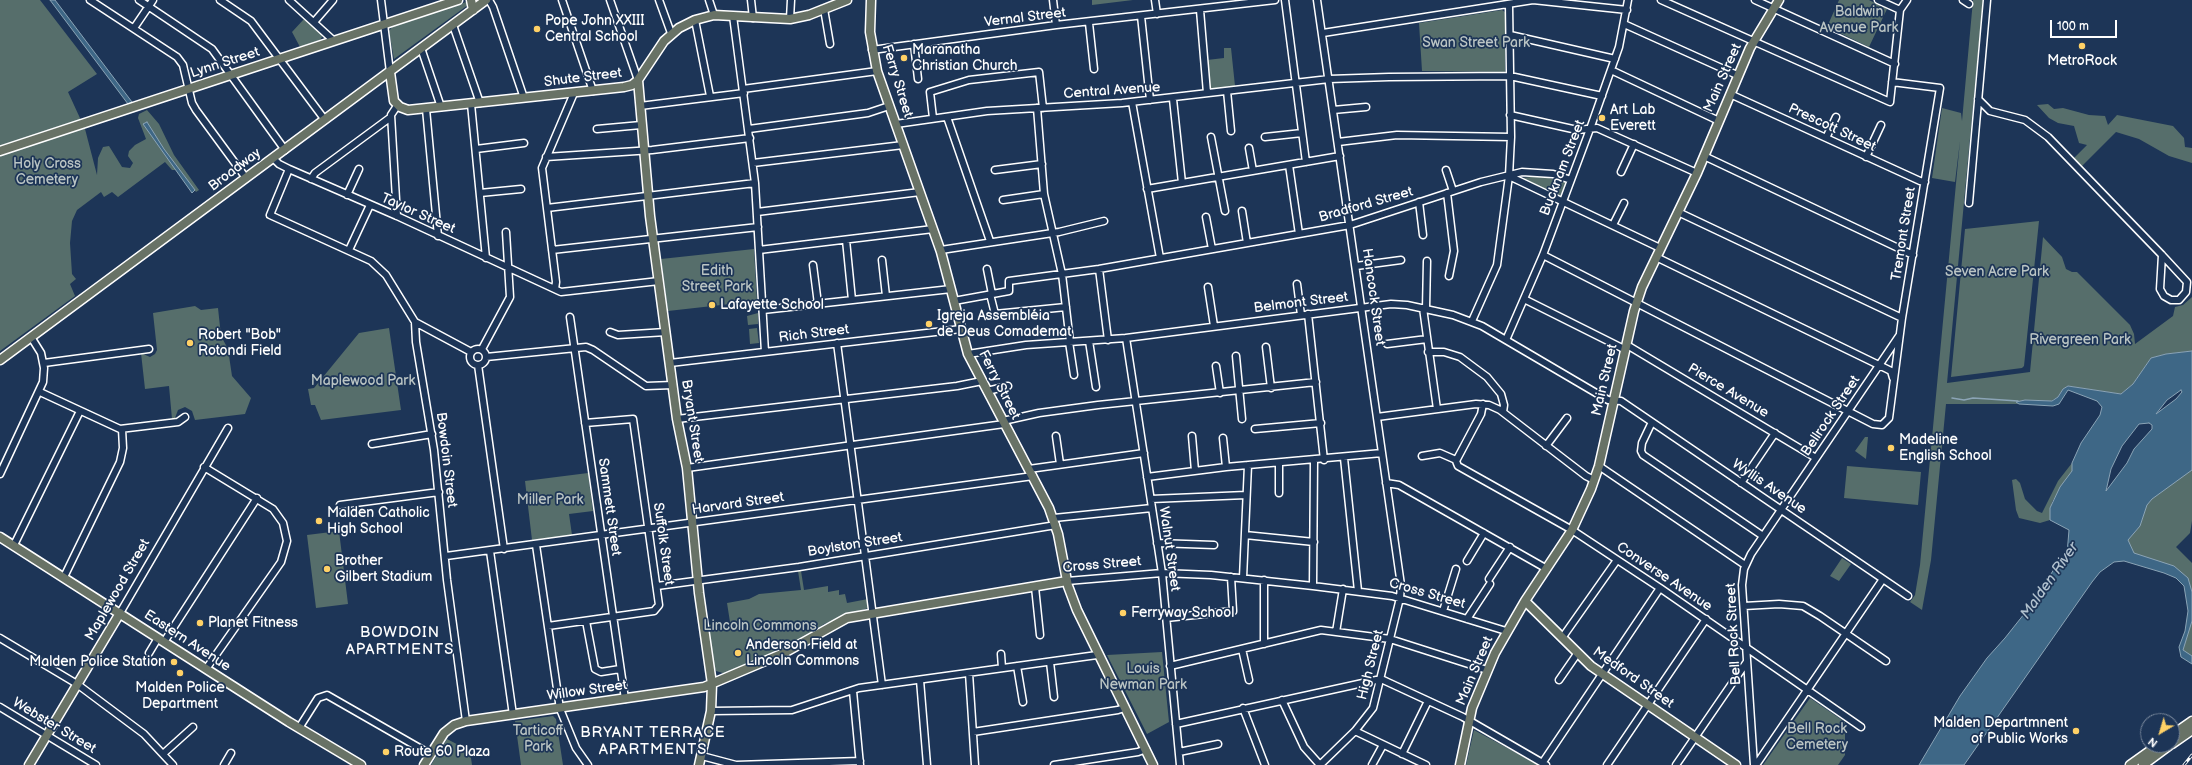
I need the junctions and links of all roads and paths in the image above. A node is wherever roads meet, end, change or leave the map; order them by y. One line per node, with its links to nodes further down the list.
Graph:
1 (90, 0): 57 (street)
2 (139, 0): 38 (street)
3 (153, 0): 38 (street)
4 (220, 0): 67 (street)
5 (289, 0): 51 (street)
6 (333, 0): 51 (street)
7 (381, 0): 53 (street)
8 (458, 0): 34 (main road, Lynn Street)
9 (471, 0): 40 (main road)
10 (487, 0): 40 (main road, Broadway); 91 (street)
11 (562, 0): 83 (street)
12 (610, 0): 79 (street)
13 (658, 0): 58 (street)
14 (709, 0): 45 (street)
15 (751, 0): 48 (street)
16 (791, 0): 49 (street)
17 (847, 0): 36 (main road, Shute Street)
18 (871, 0): 66 (main road, Ferry Street)
19 (1053, 0): 56 (street)
20 (1155, 0): 44 (street)
21 (1275, 0): 33 (street, Vernal Street)
22 (1285, 0): 81 (street)
23 (1317, 0): 59 (street, Hancock Street)
24 (1534, 0): 37 (street); 42 (street)
25 (1628, 0): 42 (street, Bucknam Street)
26 (1661, 0): 62 (street)
27 (1754, 0): 39 (street)
28 (1779, 0): 39 (main road, Main Street)
29 (1878, 0): 43 (street)
30 (1907, 0): 43 (street)
31 (1963, 0): 35 (street)
32 (1987, 0): 93 (street)
33 (1260, 1): 41 (street, Vernal Street)
34 (435, 4): 53 (main road, Lynn Street)
35 (1969, 4)
36 (826, 5): 49 (main road, Shute Street); 63 (street)
37 (1509, 5): 59 (street); 60 (street)
38 (148, 6): 57 (street); 74 (street)
39 (1773, 9): 62 (main road, Main Street); 69 (street)
40 (473, 10): 55 (main road, Broadway)
41 (1200, 10): 44 (street, Vernal Street); 87 (street)
42 (1626, 10): 54 (street, Bucknam Street)
43 (1900, 10): 69 (street)
44 (1157, 14): 47 (street, Vernal Street)
45 (714, 15): 46 (main road, Shute Street); 50 (main road, Shute Street)
46 (733, 16): 48 (main road, Shute Street); 84 (street)
47 (1141, 16): 52 (street, Vernal Street); 94 (street)
48 (753, 18): 49 (main road, Shute Street)
49 (790, 19)
50 (695, 20): 58 (main road, Shute Street); 89 (street)
51 (314, 22): 61 (street)
52 (1089, 22): 56 (street, Vernal Street); 70 (street)
53 (384, 24): 61 (main road, Lynn Street); 73 (street)
54 (1624, 24): 68 (street, Bucknam Street); 75 (street)
55 (453, 25): 65 (main road, Broadway); 96 (street)
56 (1056, 25): 64 (street, Vernal Street)
57 (134, 28): 82 (street)
58 (671, 33): 79 (main road, Shute Street)
59 (1323, 33): 78 (street, Hancock Street)
60 (1510, 36): 68 (street); 76 (street)
61 (334, 41): 67 (main road, Lynn Street)
62 (1754, 41): 75 (main road, Main Street); 80 (street)
63 (830, 44)
64 (914, 44): 66 (street, Vernal Street); 77 (street)
65 (422, 48): 73 (main road, Broadway); 101 (street)
66 (872, 50): 72 (main road, Ferry Street)
67 (280, 59): 74 (main road, Lynn Street); 111 (street)
68 (1615, 59): 71 (street, Bucknam Street)
69 (1895, 64): 80 (street)
70 (1094, 69)
71 (1611, 70): 90 (street, Bucknam Street); 112 (street)
72 (878, 71): 84 (street); 100 (main road, Ferry Street)
73 (390, 72): 98 (main road); 111 (main road, Broadway)
74 (231, 75): 82 (main road, Lynn Street); 132 (street)
75 (1737, 75): 88 (main road, Main Street)
76 (1510, 76): 78 (street, Central Avenue); 90 (street, Central Avenue); 106 (street)
77 (918, 79)
78 (1329, 79): 81 (street, Central Avenue); 105 (street, Hancock Street)
79 (638, 80): 83 (main road, Shute Street); 99 (main road, Bryant Street)
80 (1892, 82): 156 (street, Tremont Street)
81 (1296, 83): 85 (street, Central Avenue); 120 (street)
82 (189, 89): 134 (main road, Lynn Street); 153 (street)
83 (593, 91): 86 (main road, Shute Street)
84 (744, 91): 89 (street); 117 (street)
85 (1227, 91): 87 (street, Central Avenue); 119 (street)
86 (574, 93): 91 (main road, Shute Street); 137 (street)
87 (1207, 93): 92 (street, Central Avenue)
88 (1730, 94): 112 (main road, Main Street); 125 (street, Prescott Street)
89 (710, 96): 99 (street)
90 (1602, 96): 118 (street, Bucknam Street)
91 (524, 98): 96 (main road, Shute Street)
92 (1173, 99): 94 (street, Central Avenue); 157 (street)
93 (1978, 99): 171 (street); 202 (street)
94 (1150, 100): 95 (street, Central Avenue)
95 (1132, 102): 103 (street, Central Avenue); 159 (street)
96 (480, 103): 97 (main road, Shute Street)
97 (471, 104): 101 (main road, Shute Street); 131 (street)
98 (397, 106): 104 (main road, Shute Street); 107 (street)
99 (640, 106): 114 (main road, Bryant Street)
100 (889, 106): 113 (main road, Ferry Street); 117 (street)
101 (442, 107): 104 (main road, Shute Street)
102 (1366, 107): 105 (street)
103 (1040, 108): 108 (street, Central Avenue); 110 (street); 142 (street)
104 (426, 109): 189 (street)
105 (1333, 110): 126 (street, Hancock Street)
106 (1510, 115): 118 (street); 123 (street)
107 (391, 117): 154 (street); 178 (street)
108 (947, 117): 110 (street, Central Avenue); 192 (street)
109 (1836, 117): 125 (street)
110 (933, 118): 113 (street, Central Avenue)
111 (325, 120): 132 (main road, Broadway)
112 (1719, 121): 136 (main road, Main Street)
113 (896, 124): 129 (main road, Ferry Street)
114 (641, 125): 116 (street); 133 (main road, Bryant Street)
115 (1881, 125): 138 (street)
116 (597, 129)
117 (749, 129): 124 (street)
118 (1590, 129): 128 (street); 155 (street, Bucknam Street)
119 (1231, 131)
120 (1302, 133): 122 (street); 140 (street)
121 (1211, 137): 152 (street)
122 (1265, 137)
123 (1511, 137): 126 (street); 151 (street)
124 (750, 138): 133 (street); 141 (street)
125 (1826, 138): 138 (street, Prescott Street)
126 (1338, 142): 135 (street, Hancock Street)
127 (524, 143): 131 (street)
128 (1634, 144): 149 (street); 150 (street)
129 (903, 145): 141 (street); 161 (main road, Ferry Street)
130 (1249, 148): 148 (street)
131 (476, 149): 163 (street)
132 (285, 150): 139 (main road, Broadway)
133 (644, 150): 137 (street); 166 (main road, Bryant Street)
134 (0, 151)
135 (1340, 156): 140 (street); 181 (street, Hancock Street)
136 (1704, 156): 150 (main road, Main Street); 201 (street)
137 (546, 157): 173 (street)
138 (1866, 157): 156 (street, Prescott Street)
139 (273, 158): 145 (street, Taylor Street); 153 (main road, Broadway)
140 (1306, 162): 143 (street)
141 (753, 164): 158 (street)
142 (1042, 164): 146 (street); 164 (street)
143 (1289, 165): 148 (street); 187 (street)
144 (359, 169): 165 (street)
145 (289, 170): 154 (street, Taylor Street); 196 (street)
146 (995, 170)
147 (1446, 170): 162 (street)
148 (1253, 171): 152 (street)
149 (1621, 172)
150 (1696, 173): 177 (main road, Main Street)
151 (1510, 176): 155 (street, Bradford Street); 162 (street, Bradford Street); 169 (street); 236 (street)
152 (1218, 177): 157 (street); 174 (street)
153 (246, 178): 243 (main road, Broadway)
154 (311, 179): 165 (street, Taylor Street)
155 (1571, 180): 169 (street, Bucknam Street)
156 (1925, 182): 201 (street, Tremont Street)
157 (1182, 183): 159 (street)
158 (755, 184): 166 (street); 176 (street)
159 (1147, 188): 205 (street)
160 (521, 189): 163 (street)
161 (920, 192): 176 (street); 184 (main road, Ferry Street)
162 (1450, 192): 168 (street, Bradford Street); 215 (street)
163 (480, 193): 204 (street)
164 (1044, 194): 167 (street); 186 (street)
165 (347, 195): 172 (street, Taylor Street)
166 (648, 196): 173 (street); 190 (main road, Bryant Street)
167 (1003, 200)
168 (1419, 202): 181 (street, Bradford Street); 188 (street)
169 (1563, 202): 182 (street); 200 (street, Bucknam Street)
170 (1624, 203): 182 (street)
171 (1969, 203)
172 (370, 205): 178 (street, Taylor Street); 196 (street)
173 (547, 208): 197 (street)
174 (1225, 211)
175 (1242, 211): 193 (street)
176 (757, 212): 183 (street)
177 (1678, 212): 194 (main road, Main Street); 235 (street)
178 (397, 216): 189 (street, Taylor Street)
179 (1206, 217): 195 (street)
180 (1104, 221): 186 (street)
181 (1350, 224): 187 (street, Bradford Street); 210 (street, Hancock Street)
182 (1613, 225): 194 (street)
183 (758, 227): 190 (street); 198 (street)
184 (933, 229): 191 (street); 199 (main road, Ferry Street)
185 (506, 232): 211 (street)
186 (1053, 232): 192 (street); 214 (street)
187 (1299, 234): 193 (street, Bradford Street)
188 (1423, 235)
189 (438, 236): 204 (street, Taylor Street)
190 (653, 238): 197 (street); 216 (main road, Bryant Street)
191 (846, 240): 198 (street); 224 (street)
192 (990, 241): 199 (street)
193 (1247, 243): 195 (street, Bradford Street)
194 (1660, 248): 203 (main road, Main Street)
195 (1212, 249): 205 (street, Bradford Street)
196 (349, 250): 237 (street)
197 (552, 250): 219 (street)
198 (759, 250): 231 (street)
199 (940, 250): 220 (main road, Ferry Street)
200 (1543, 255): 223 (street, Bucknam Street); 227 (street)
201 (1913, 255): 235 (street, Tremont Street)
202 (2162, 256): 202 (street)
203 (1656, 257): 227 (main road, Main Street); 268 (street)
204 (486, 258): 211 (street, Taylor Street)
205 (1160, 258): 213 (street, Bradford Street)
206 (882, 260): 222 (street)
207 (1401, 260): 210 (street)
208 (1427, 261): 230 (street)
209 (813, 265): 226 (street)
210 (1356, 266): 229 (street, Hancock Street)
211 (508, 268): 219 (street, Taylor Street); 256 (street)
212 (987, 269): 221 (street)
213 (1099, 269): 214 (street, Bradford Street); 246 (street)
214 (1062, 274): 221 (street, Bradford Street); 228 (street)
215 (1449, 276)
216 (659, 281): 219 (street, Taylor Street); 241 (main road, Bryant Street)
217 (1297, 284): 233 (street)
218 (1208, 287): 238 (street)
219 (555, 289)
220 (951, 289): 222 (street); 225 (main road, Ferry Street)
221 (991, 294): 225 (street); 228 (street)
222 (886, 296): 224 (street)
223 (1524, 299): 247 (street, Bucknam Street); 253 (street, Pierce Avenue)
224 (852, 300): 226 (street)
225 (954, 301): 239 (main road, Ferry Street)
226 (818, 304): 231 (street)
227 (1636, 304): 253 (main road, Main Street); 287 (street)
228 (1066, 307): 249 (street)
229 (1361, 308): 230 (street, Belmont Street); 232 (street, Belmont Street); 290 (street, Hancock Street)
230 (1424, 308): 236 (street, Belmont Street); 245 (street)
231 (763, 310): 258 (street)
232 (1308, 314): 233 (street, Belmont Street); 271 (street)
233 (1301, 315): 238 (street, Belmont Street)
234 (570, 317): 254 (street, Sammett Street)
235 (1902, 318): 242 (street, Tremont Street)
236 (1472, 321): 247 (street, Belmont Street)
237 (415, 322): 257 (street); 302 (street, Bowdoin Street)
238 (1214, 326): 244 (street, Belmont Street)
239 (961, 329): 250 (street, Rich Street); 260 (main road, Ferry Street)
240 (610, 332): 241 (street)
241 (666, 332): 265 (main road, Bryant Street)
242 (1900, 332): 268 (street, Bellrock Street); 272 (street, Tremont Street)
243 (31, 337): 263 (main road, Broadway); 264 (street)
244 (1126, 338): 246 (street, Belmont Street); 282 (street, Walnut Street)
245 (1426, 338): 251 (street); 259 (street)
246 (1108, 340): 248 (street, Belmont Street)
247 (1506, 340): 283 (street, Belmont Street)
248 (1089, 341): 249 (street, Belmont Street); 275 (street)
249 (1069, 342): 260 (street, Belmont Street); 269 (street)
250 (837, 344): 258 (street, Rich Street); 281 (street)
251 (1387, 344)
252 (1266, 347): 276 (street)
253 (1626, 347): 283 (main road, Main Street); 301 (street, Pierce Avenue)
254 (575, 348): 262 (street); 273 (street); 296 (street, Sammett Street)
255 (149, 349): 264 (street)
256 (482, 349): 257 (street); 262 (street)
257 (470, 352): 266 (street)
258 (765, 352): 265 (street, Rich Street)
259 (1428, 352): 285 (street); 288 (street)
260 (968, 354): 270 (main road, Ferry Street)
261 (1236, 356): 277 (street)
262 (486, 357): 266 (street)
263 (0, 360)
264 (44, 363): 279 (street)
265 (670, 363): 273 (main road, Bryant Street)
266 (478, 365): 355 (street)
267 (1216, 366): 280 (street)
268 (1880, 366): 272 (street); 287 (street, Bellrock Street)
269 (1074, 375)
270 (982, 381): 278 (main road, Ferry Street); 281 (street)
271 (1316, 382): 276 (street); 297 (street)
272 (1894, 384): 287 (street, Tremont Street)
273 (673, 385): 292 (main road, Bryant Street)
274 (1008, 386): 278 (street)
275 (1096, 387)
276 (1271, 388): 277 (street)
277 (1239, 390): 280 (street); 293 (street)
278 (987, 391): 294 (main road, Ferry Street)
279 (40, 392): 286 (street); 326 (street)
280 (1220, 393): 282 (street)
281 (844, 399): 292 (street); 307 (street)
282 (1136, 401): 294 (street); 309 (street, Walnut Street)
283 (1614, 401): 295 (street, Wyllis Avenue); 320 (main road, Main Street)
284 (1483, 404): 285 (street); 288 (street); 315 (street)
285 (1437, 409): 290 (street)
286 (80, 411): 299 (street); 352 (street)
287 (1849, 411): 313 (street, Bellrock Street)
288 (1503, 412): 308 (street)
289 (185, 417): 299 (street)
290 (1377, 417): 310 (street, Hancock Street)
291 (1567, 418): 308 (street)
292 (677, 419): 323 (main road, Bryant Street)
293 (1242, 419)
294 (1004, 422): 307 (street); 325 (main road, Ferry Street)
295 (1652, 422): 330 (street, Wyllis Avenue); 347 (street)
296 (585, 423): 342 (street, Suffolk Street); 346 (street, Sammett Street)
297 (1320, 423): 300 (street); 314 (street)
298 (228, 428): 321 (street, Maplewood Street)
299 (122, 429): 365 (street)
300 (1255, 429)
301 (1775, 433): 313 (street, Pierce Avenue); 330 (street)
302 (432, 434): 306 (street); 331 (street, Bowdoin Street)
303 (1056, 436): 318 (street)
304 (1192, 436): 324 (street)
305 (1223, 438): 322 (street)
306 (372, 444)
307 (851, 446): 323 (street); 336 (street)
308 (1546, 446): 328 (street)
309 (1144, 453): 318 (street, Harvard Street); 327 (street, Walnut Street)
310 (1382, 453): 312 (street); 329 (street, Hancock Street)
311 (1422, 456): 315 (street)
312 (1344, 458): 314 (street); 377 (street)
313 (1816, 458): 339 (street, Bellrock Street)
314 (1324, 460): 316 (street)
315 (1456, 460): 343 (street, Converse Avenue)
316 (1314, 461): 317 (street); 349 (street)
317 (1279, 463): 319 (street); 332 (street)
318 (1060, 464): 325 (street, Harvard Street)
319 (1248, 465): 322 (street); 333 (street)
320 (1599, 466): 328 (main road, Main Street); 361 (street)
321 (204, 467): 334 (street); 383 (street, Maplewood Street)
322 (1226, 467): 324 (street)
323 (687, 468): 341 (main road, Bryant Street)
324 (1195, 471): 327 (street)
325 (1031, 472): 336 (street, Harvard Street); 340 (main road, Ferry Street)
326 (0, 474)
327 (1147, 477): 335 (street, Walnut Street)
328 (1594, 480): 343 (main road, Main Street)
329 (1386, 483): 344 (street); 379 (street, Hancock Street)
330 (1741, 483): 339 (street, Wyllis Avenue)
331 (439, 492): 337 (street); 357 (street, Bowdoin Street)
332 (1280, 493)
333 (1246, 496): 335 (street); 345 (street)
334 (258, 498): 398 (street); 412 (street)
335 (1150, 499): 338 (street, Walnut Street)
336 (857, 501): 341 (street, Harvard Street); 358 (street)
337 (340, 505)
338 (1152, 508): 340 (street, Boylston Street); 350 (street, Walnut Street)
339 (1780, 512): 347 (street, Bell Rock Street); 368 (street, Wyllis Avenue)
340 (1055, 522): 358 (street, Boylston Street); 371 (main road, Ferry Street)
341 (692, 523): 342 (street, Harvard Street); 370 (main road, Bryant Street)
342 (649, 528): 346 (street, Harvard Street); 372 (street, Suffolk Street)
343 (1572, 530): 359 (street, Converse Avenue); 363 (main road, Main Street)
344 (1484, 533): 354 (street); 360 (street)
345 (1244, 535): 349 (street); 367 (street)
346 (600, 536): 351 (street, Harvard Street); 385 (street, Sammett Street)
347 (1763, 536): 361 (street, Bell Rock Street)
348 (0, 537): 352 (main road, Eastern Avenue)
349 (1314, 542): 373 (street)
350 (1157, 543): 353 (street); 364 (street, Walnut Street)
351 (536, 544): 355 (street, Harvard Street); 390 (street)
352 (14, 545): 365 (main road, Eastern Avenue)
353 (1214, 545)
354 (1510, 547): 363 (street); 387 (street)
355 (504, 549): 356 (street, Harvard Street)
356 (490, 551): 357 (street, Harvard Street); 437 (street)
357 (446, 556): 438 (street, Bowdoin Street)
358 (865, 556): 370 (street, Boylston Street); 384 (street)
359 (1617, 560): 375 (street, Converse Avenue); 396 (street)
360 (1467, 561)
361 (1745, 565): 381 (street, Bell Rock Street)
362 (1456, 569): 382 (street)
363 (1546, 569): 380 (main road, Main Street)
364 (1162, 573): 366 (street, Cross Street); 371 (street, Cross Street); 386 (street, Walnut Street)
365 (64, 577): 383 (main road, Eastern Avenue)
366 (1231, 577): 367 (street, Cross Street); 386 (street)
367 (1242, 578): 369 (street, Cross Street)
368 (1883, 579): 378 (street, Wyllis Avenue); 393 (street)
369 (1264, 580): 373 (street, Cross Street); 399 (street)
370 (698, 581): 372 (street, Boylston Street); 422 (main road, Bryant Street)
371 (1067, 581): 374 (main road, Cross Street); 405 (main road, Ferry Street)
372 (657, 586): 385 (street, Suffolk Street)
373 (1313, 586): 376 (street, Cross Street)
374 (1035, 587): 384 (main road, Cross Street); 394 (street)
375 (1660, 588): 388 (street, Converse Avenue); 416 (street)
376 (1343, 589): 377 (street, Cross Street); 392 (street)
377 (1358, 591): 379 (street, Cross Street)
378 (1908, 596)
379 (1400, 598): 382 (street, Cross Street); 397 (street, High Street)
380 (1525, 601): 391 (main road, Main Street); 396 (main road, Medford Street)
381 (1744, 606): 393 (street); 400 (street, Bell Rock Street)
382 (1443, 611): 387 (street, Cross Street)
383 (120, 613): 398 (main road, Eastern Avenue); 421 (main road, Maplewood Street)
384 (872, 614): 422 (main road, Cross Street); 423 (street)
385 (612, 617): 389 (street, Suffolk Street); 413 (street, Sammett Street)
386 (1166, 618): 410 (street, Walnut Street)
387 (1468, 619): 391 (street, Cross Street)
388 (1706, 619): 400 (street, Converse Avenue); 431 (street)
389 (586, 621): 390 (street, Suffolk Street); 413 (street)
390 (548, 626): 434 (street)
391 (1506, 631): 414 (main road, Main Street)
392 (1336, 632): 397 (street); 399 (street)
393 (1846, 633): 406 (street); 424 (street)
394 (1040, 635)
395 (0, 638): 421 (street)
396 (1562, 638): 404 (main road, Medford Street)
397 (1390, 639): 414 (street); 417 (street, High Street)
398 (161, 640): 402 (street); 412 (main road, Eastern Avenue)
399 (1264, 644): 401 (street)
400 (1746, 647): 408 (street, Bell Rock Street); 424 (street, Converse Avenue)
401 (1242, 649): 410 (street); 419 (street)
402 (149, 652)
403 (1001, 654): 411 (street)
404 (1577, 654): 416 (main road, Medford Street); 420 (street)
405 (1098, 655): 407 (street); 432 (main road, Ferry Street)
406 (1886, 661)
407 (1050, 662): 409 (street); 426 (street)
408 (1746, 662): 450 (street); 487 (street, Bell Rock Street)
409 (1017, 666): 411 (street); 430 (street)
410 (1170, 666): 441 (street, Walnut Street)
411 (1002, 668): 415 (street)
412 (206, 669): 444 (main road, Eastern Avenue)
413 (620, 669): 427 (street, Sammett Street)
414 (1487, 670): 439 (main road, Main Street)
415 (969, 673): 418 (street); 448 (street)
416 (1601, 673): 431 (main road, Medford Street); 466 (street)
417 (1381, 679): 428 (street); 429 (street); 447 (street, High Street)
418 (920, 680): 423 (street); 474 (street)
419 (1249, 680)
420 (1559, 680)
421 (77, 684): 449 (main road, Maplewood Street); 459 (street)
422 (712, 684): 427 (main road, Willow Street); 436 (main road, Bryant Street)
423 (882, 685): 425 (street)
424 (1808, 690): 443 (street, Converse Avenue); 487 (street)
425 (853, 691): 436 (street); 463 (street)
426 (1054, 697)
427 (625, 700): 434 (main road, Willow Street)
428 (1282, 700): 433 (street); 480 (street)
429 (1428, 701): 439 (street); 461 (street)
430 (1023, 702)
431 (1648, 705): 450 (main road, Medford Street); 484 (street)
432 (1124, 708): 448 (street); 454 (main road, Ferry Street)
433 (1243, 708): 441 (street); 479 (street)
434 (560, 709): 437 (main road, Willow Street); 472 (street)
435 (1, 710): 449 (street, Webster Street)
436 (711, 711): 462 (main road, Bryant Street)
437 (512, 715): 438 (main road, Willow Street)
438 (466, 721): 460 (main road, Willow Street)
439 (1469, 721): 466 (street); 483 (main road, Main Street)
440 (2192, 721): 445 (main road)
441 (1176, 724): 455 (street, Walnut Street)
442 (193, 727): 459 (street)
443 (1861, 727)
444 (298, 728): 460 (street); 470 (main road, Eastern Avenue)
445 (2180, 729)
446 (2192, 730): 451 (main road)
447 (1355, 731): 453 (street); 480 (street, High Street)
448 (973, 732): 475 (street)
449 (46, 736): 464 (street, Webster Street); 467 (main road, Maplewood Street)
450 (1695, 737): 485 (street); 486 (main road, Medford Street)
451 (2180, 738)
452 (1218, 744): 455 (street)
453 (1383, 745): 461 (street); 481 (street)
454 (1146, 749): 476 (street); 477 (main road, Ferry Street)
455 (1179, 752): 478 (street, Walnut Street)
456 (231, 753): 469 (street)
457 (2147, 753): 488 (main road)
458 (2159, 753): 489 (main road)
459 (163, 754): 468 (street)
460 (430, 754): 471 (main road, Willow Street)
461 (1402, 754): 482 (street)
462 (702, 756): 465 (street); 473 (main road, Bryant Street)
463 (860, 763): 465 (street)
464 (92, 764)
465 (811, 764)
466 (1544, 764)
467 (29, 765)
468 (173, 765)
469 (224, 765)
470 (361, 765)
471 (424, 765)
472 (588, 765)
473 (699, 765)
474 (927, 765)
475 (975, 765)
476 (1054, 765)
477 (1153, 765)
478 (1180, 765)
479 (1264, 765)
480 (1320, 765)
481 (1372, 765)
482 (1426, 765)
483 (1460, 765)
484 (1607, 765)
485 (1676, 765)
486 (1736, 765)
487 (1755, 765)
488 (2130, 765)
489 (2143, 765)

